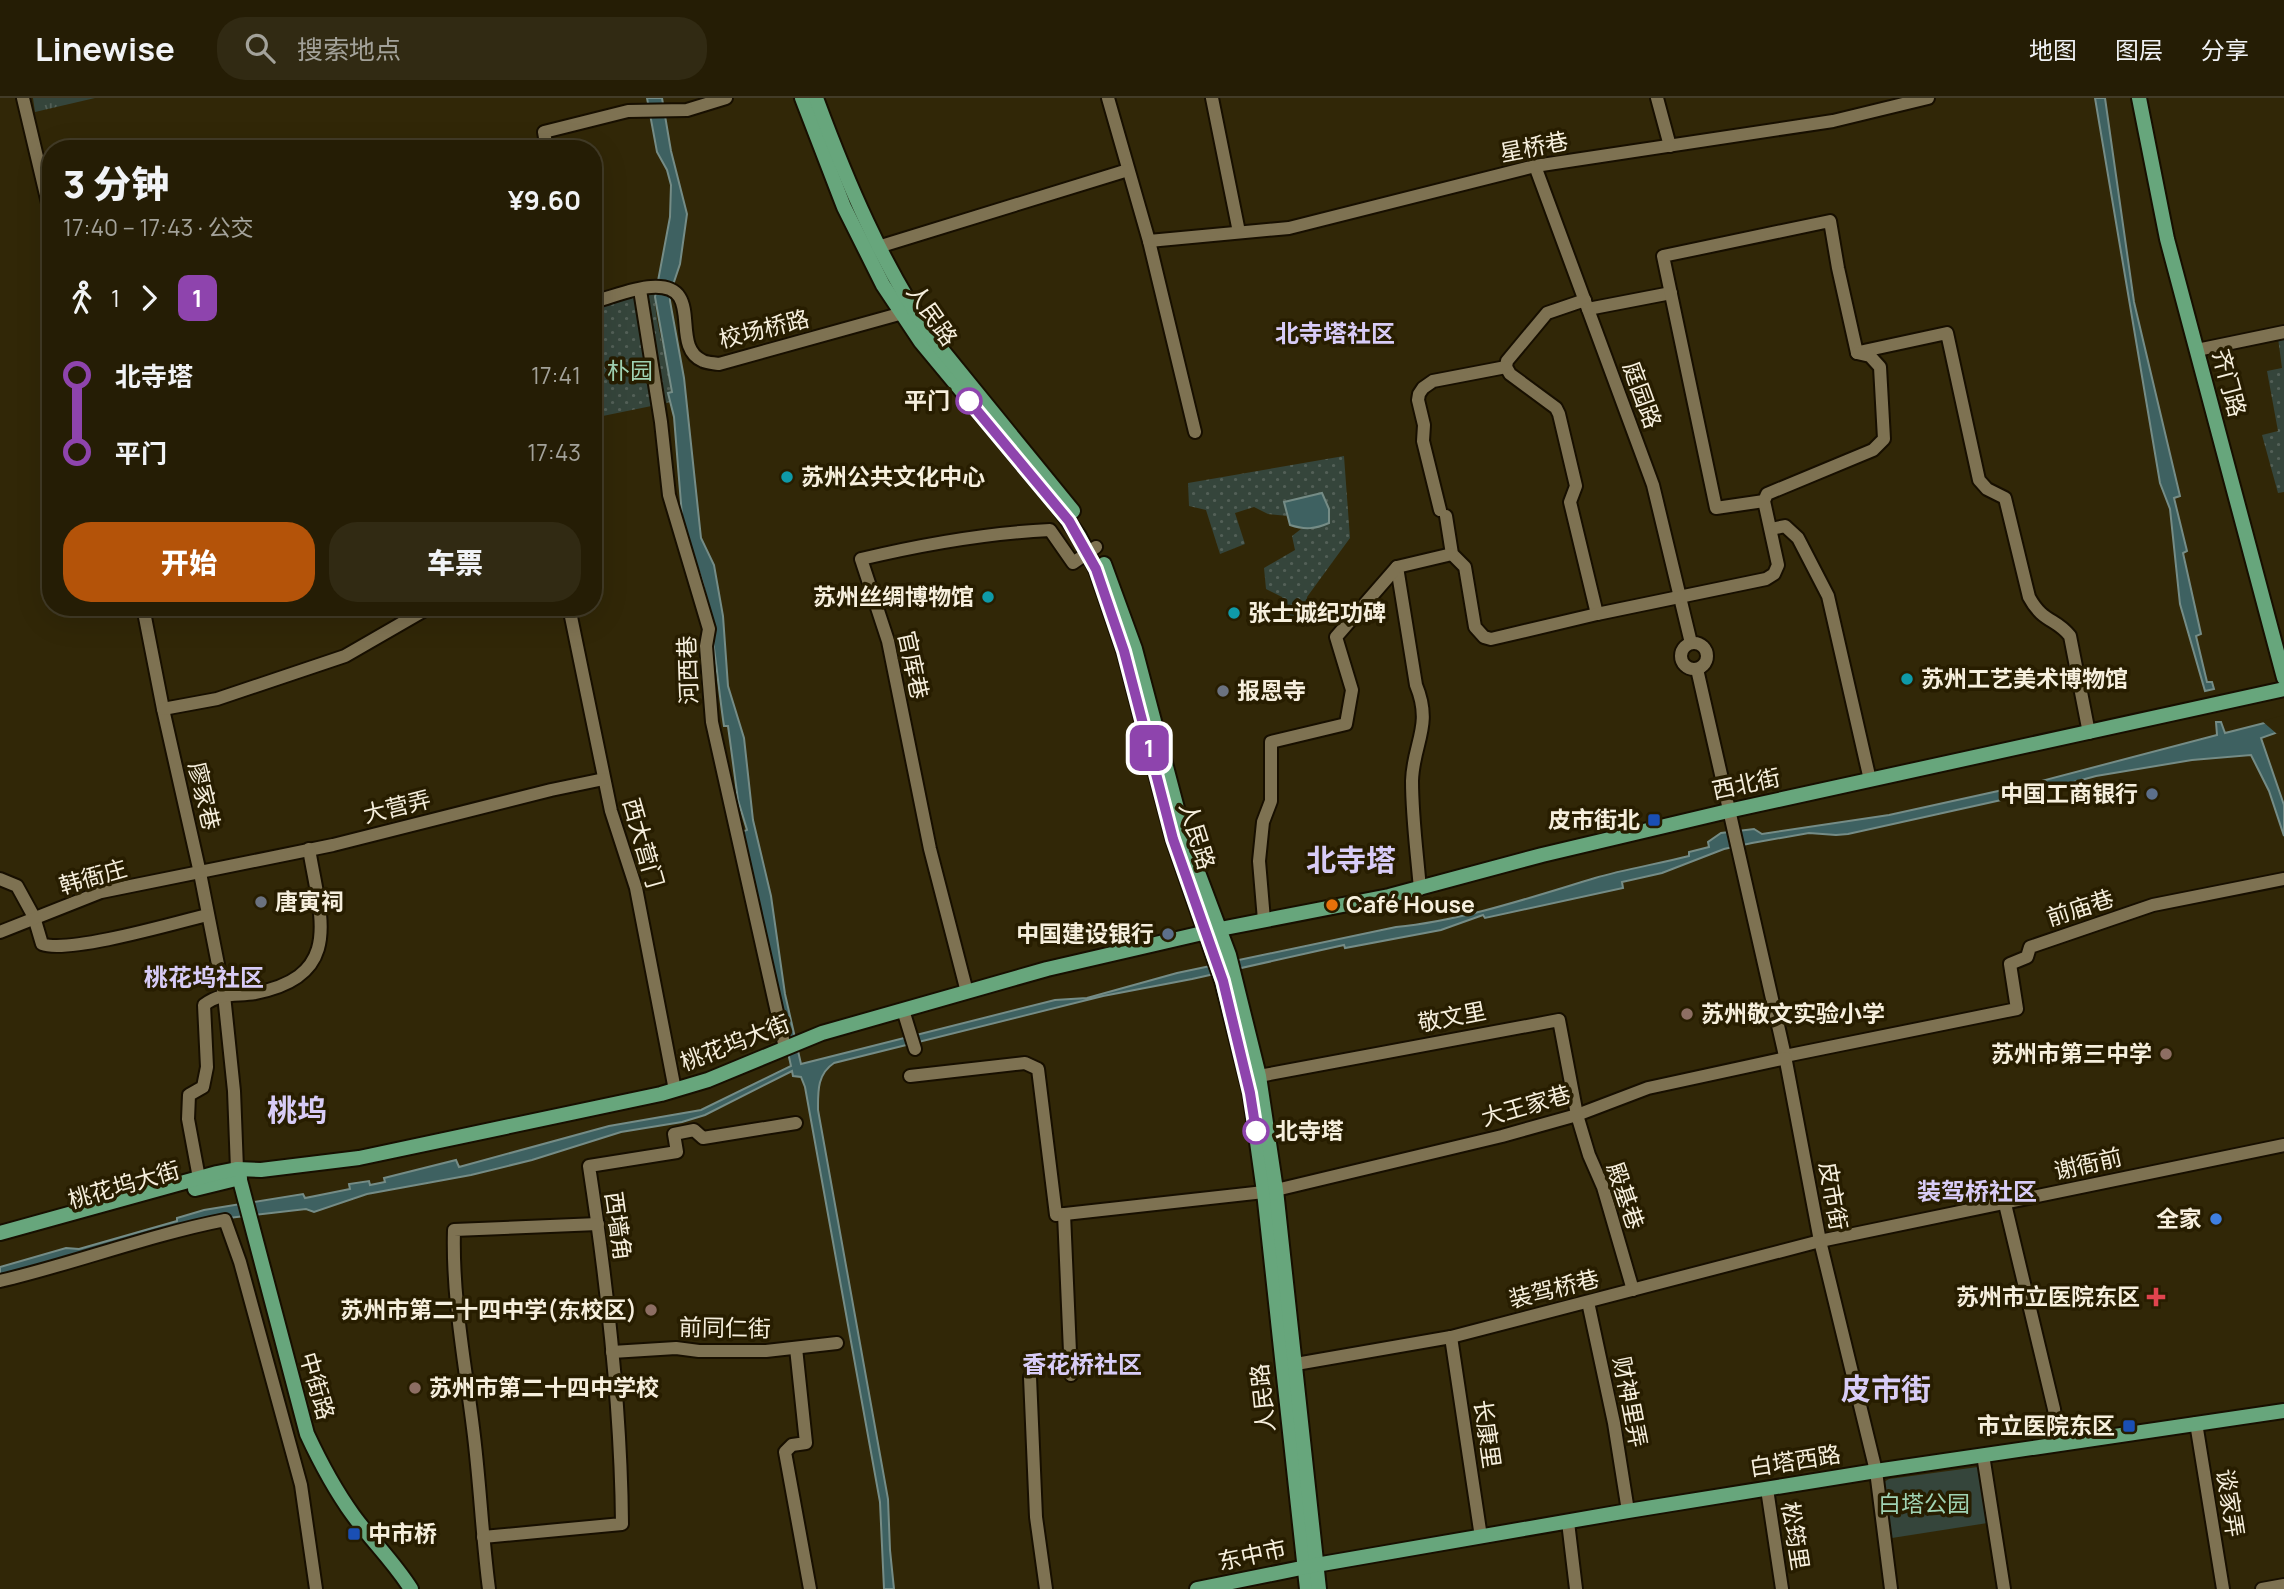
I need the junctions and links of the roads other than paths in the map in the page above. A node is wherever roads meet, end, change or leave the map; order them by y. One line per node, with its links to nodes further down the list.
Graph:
1 (23, 98): 14 (street)
2 (726, 98): 10 (street)
3 (802, 98): 22 (main road, 人民路)
4 (816, 98): 17 (main road, 人民路)
5 (1108, 98): 13 (street)
6 (1212, 98): 15 (street)
7 (1657, 98): 11 (street)
8 (1928, 98): 11 (street, 星桥巷)
9 (2139, 98): 24 (main road, 齐门路)
10 (546, 140)
11 (1670, 146): 12 (street, 星桥巷)
12 (1535, 166): 15 (street, 星桥巷); 21 (street, 庭园路)
13 (1128, 170): 16 (street); 17 (street)
14 (42, 177)
15 (1240, 233): 16 (street, 星桥巷)
16 (1149, 241): 27 (street)
17 (878, 247): 22 (main road, 人民路)
18 (646, 288): 20 (street, 校场桥路); 22 (street, 校场桥路); 61 (street, 河西巷)
19 (1671, 293): 21 (street); 25 (street); 28 (street)
20 (602, 300)
21 (1586, 304): 26 (street); 33 (street, 庭园路)
22 (908, 312): 30 (main road, 人民路)
23 (2284, 332): 24 (street)
24 (2197, 350): 40 (main road, 齐门路)
25 (1857, 353): 28 (street); 43 (street)
26 (1506, 367): 31 (street); 34 (street)
27 (1195, 432)
28 (1764, 501): 29 (street)
29 (1771, 529): 33 (street); 45 (street)
30 (1092, 550): 55 (main road, 人民路); 58 (street, 官库巷)
31 (1452, 554): 32 (street); 34 (street)
32 (1397, 567): 51 (street); 54 (street)
33 (1682, 598): 34 (street); 38 (street, 庭园路)
34 (1597, 614)
35 (145, 616): 42 (street, 廖家巷)
36 (414, 616): 42 (street)
37 (571, 616): 44 (street, 西大营门)
38 (1691, 643): 39 (street); 39 (street)
39 (1697, 669): 46 (street)
40 (2284, 678)
41 (2284, 689): 43 (main road, 西北街)
42 (163, 709): 48 (street, 廖家巷)
43 (2089, 733): 45 (main road, 西北街)
44 (604, 779): 47 (street, 大营弄); 66 (street, 西大营门)
45 (1870, 780): 46 (main road, 西北街)
46 (1728, 811): 51 (main road, 西北街); 63 (street, 皮市街)
47 (309, 849): 48 (street, 大营弄); 59 (street)
48 (200, 873): 52 (street, 廖家巷); 53 (street, 韩衙庄)
49 (0, 879): 53 (street)
50 (2284, 879): 63 (street, 前庙巷)
51 (1420, 889): 54 (main road, 西北街)
52 (207, 915): 53 (street); 59 (street, 廖家巷)
53 (34, 917): 56 (street, 韩衙庄)
54 (1264, 920): 55 (main road, 西北街)
55 (1213, 930): 57 (main road, 人民路); 58 (main road, 桃花坞大街)
56 (0, 932)
57 (1229, 979): 65 (main road, 人民路); 72 (main road, 人民路)
58 (967, 992): 60 (main road, 桃花坞大街)
59 (224, 995): 70 (street); 71 (street, 廖家巷)
60 (903, 1010): 61 (main road, 桃花坞大街); 62 (street)
61 (790, 1046): 66 (main road, 桃花坞大街)
62 (915, 1049)
63 (1786, 1057): 67 (street, 大王家巷); 77 (street, 皮市街)
64 (910, 1076): 74 (street)
65 (1259, 1076): 67 (street, 敬文里); 72 (main road, 人民路)
66 (675, 1090): 71 (main road, 桃花坞大街)
67 (1577, 1115): 72 (street, 大王家巷); 80 (street, 殿基巷)
68 (796, 1123): 75 (street, 西墙角)
69 (2284, 1145): 73 (street, 谢衙前)
70 (198, 1178): 71 (main road, 桃花坞大街); 76 (main road, 桃花坞大街)
71 (240, 1180): 78 (main road, 桃花坞大街); 102 (main road, 中街路)
72 (1270, 1191): 74 (street, 大王家巷); 86 (main road, 人民路); 99 (main road, 人民路)
73 (2005, 1204): 77 (street, 谢衙前); 91 (street)
74 (1064, 1214): 87 (street)
75 (598, 1224): 85 (street, 西墙角); 97 (street)
76 (0, 1233)
77 (1820, 1241): 80 (street, 装驾桥巷); 93 (street, 皮市街)
78 (0, 1243)
79 (0, 1281): 101 (street)
80 (1633, 1290): 81 (street, 装驾桥巷)
81 (1588, 1302): 82 (street, 装驾桥巷); 95 (street, 财神里弄)
82 (1451, 1336): 86 (street, 装驾桥巷); 98 (street, 长康里)
83 (837, 1343): 84 (street, 前同仁街)
84 (796, 1348): 85 (street, 前同仁街); 104 (street)
85 (612, 1352): 97 (street, 西墙角)
86 (1296, 1364): 99 (main road, 人民路)
87 (1071, 1375)
88 (1030, 1377): 105 (street)
89 (2284, 1411): 90 (main road, 白塔西路)
90 (2196, 1423): 91 (main road, 白塔西路); 113 (street, 谈家弄)
91 (2059, 1443): 92 (main road, 白塔西路)
92 (1983, 1455): 93 (main road, 白塔西路); 112 (street)
93 (1877, 1471): 94 (main road, 白塔西路); 111 (street, 皮市街)
94 (1767, 1489): 95 (main road, 白塔西路); 110 (street, 松筠里)
95 (1628, 1511): 96 (main road, 白塔西路)
96 (1568, 1522): 98 (main road, 白塔西路); 109 (street)
97 (483, 1537): 103 (street)
98 (1481, 1537): 99 (main road, 白塔西路)
99 (1310, 1567): 106 (main road, 东中市); 107 (main road, 人民路); 108 (main road, 人民路)
100 (2284, 1585): 114 (street)
101 (316, 1589)
102 (411, 1589)
103 (489, 1589)
104 (810, 1589)
105 (1046, 1589)
106 (1197, 1589)
107 (1307, 1589)
108 (1319, 1589)
109 (1576, 1589)
110 (1782, 1589)
111 (1891, 1589)
112 (2004, 1589)
113 (2223, 1589)
114 (2262, 1589)

